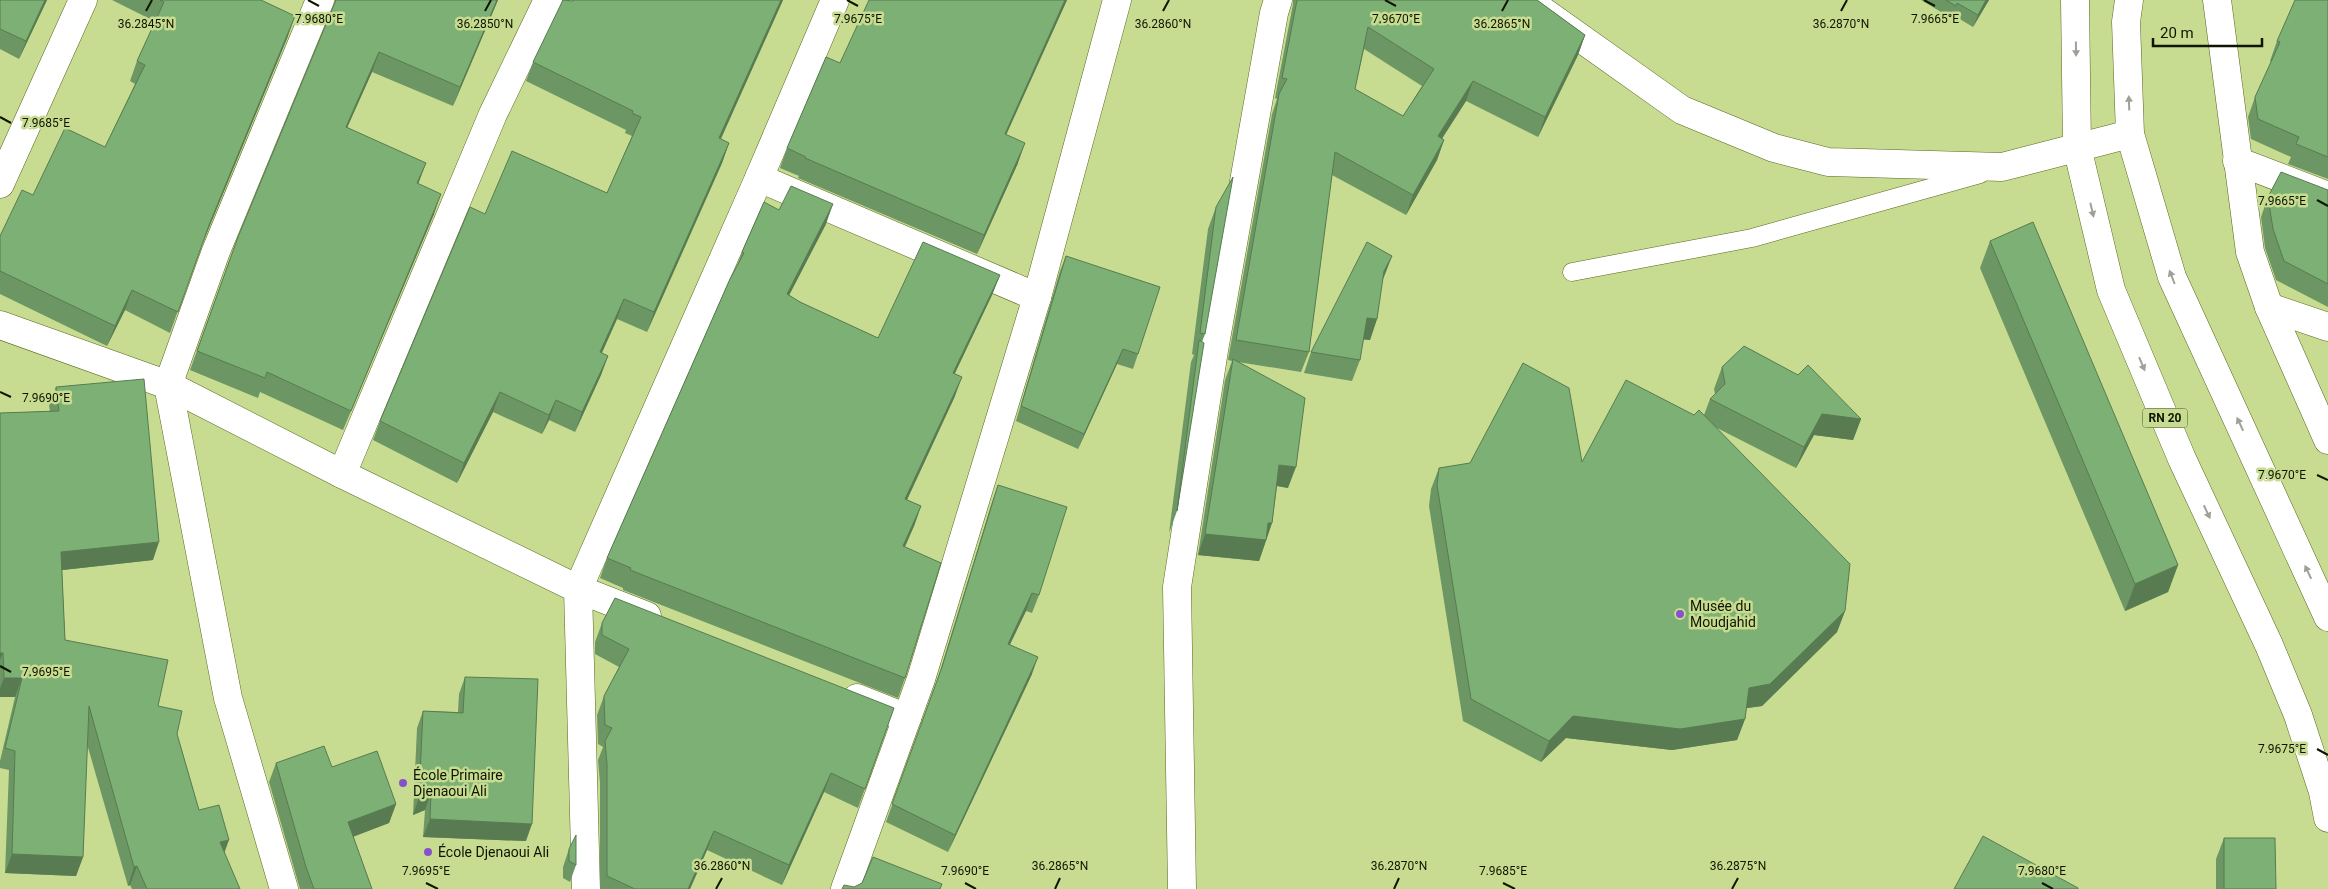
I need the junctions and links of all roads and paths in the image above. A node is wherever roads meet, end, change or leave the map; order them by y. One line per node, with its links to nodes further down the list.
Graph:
1 (83, 0): 16 (street)
2 (320, 0): 23 (street)
3 (548, 0): 25 (street)
4 (835, 0): 15 (street)
5 (1117, 0): 19 (street)
6 (1278, 0): 35 (street)
7 (1527, 0): 14 (street)
8 (2076, 0): 12 (street, RN 20, one-way to 12)
9 (2129, 0): 11 (street, one-way to 9)
10 (2217, 0): 13 (street)
11 (2130, 134): 12 (street); 27 (street, one-way to 11)
12 (2077, 147): 14 (street); 31 (street, RN 20, one-way to 31)
13 (2237, 161): 17 (street); 20 (street)
14 (2002, 167): 18 (lane)
15 (759, 178): 19 (street); 26 (street)
16 (0, 184)
17 (2328, 196)
18 (1572, 272)
19 (1037, 296): 30 (street)
20 (2270, 307): 22 (street); 24 (street)
21 (0, 325): 23 (street)
22 (2328, 327)
23 (168, 385): 25 (street); 32 (street)
24 (2328, 440)
25 (342, 474): 26 (street)
26 (578, 589): 28 (street); 33 (street)
27 (2328, 617)
28 (670, 625)
29 (834, 689): 30 (street)
30 (907, 718): 34 (street)
31 (2328, 818)
32 (284, 889)
33 (586, 889)
34 (845, 889)
35 (1182, 889)

